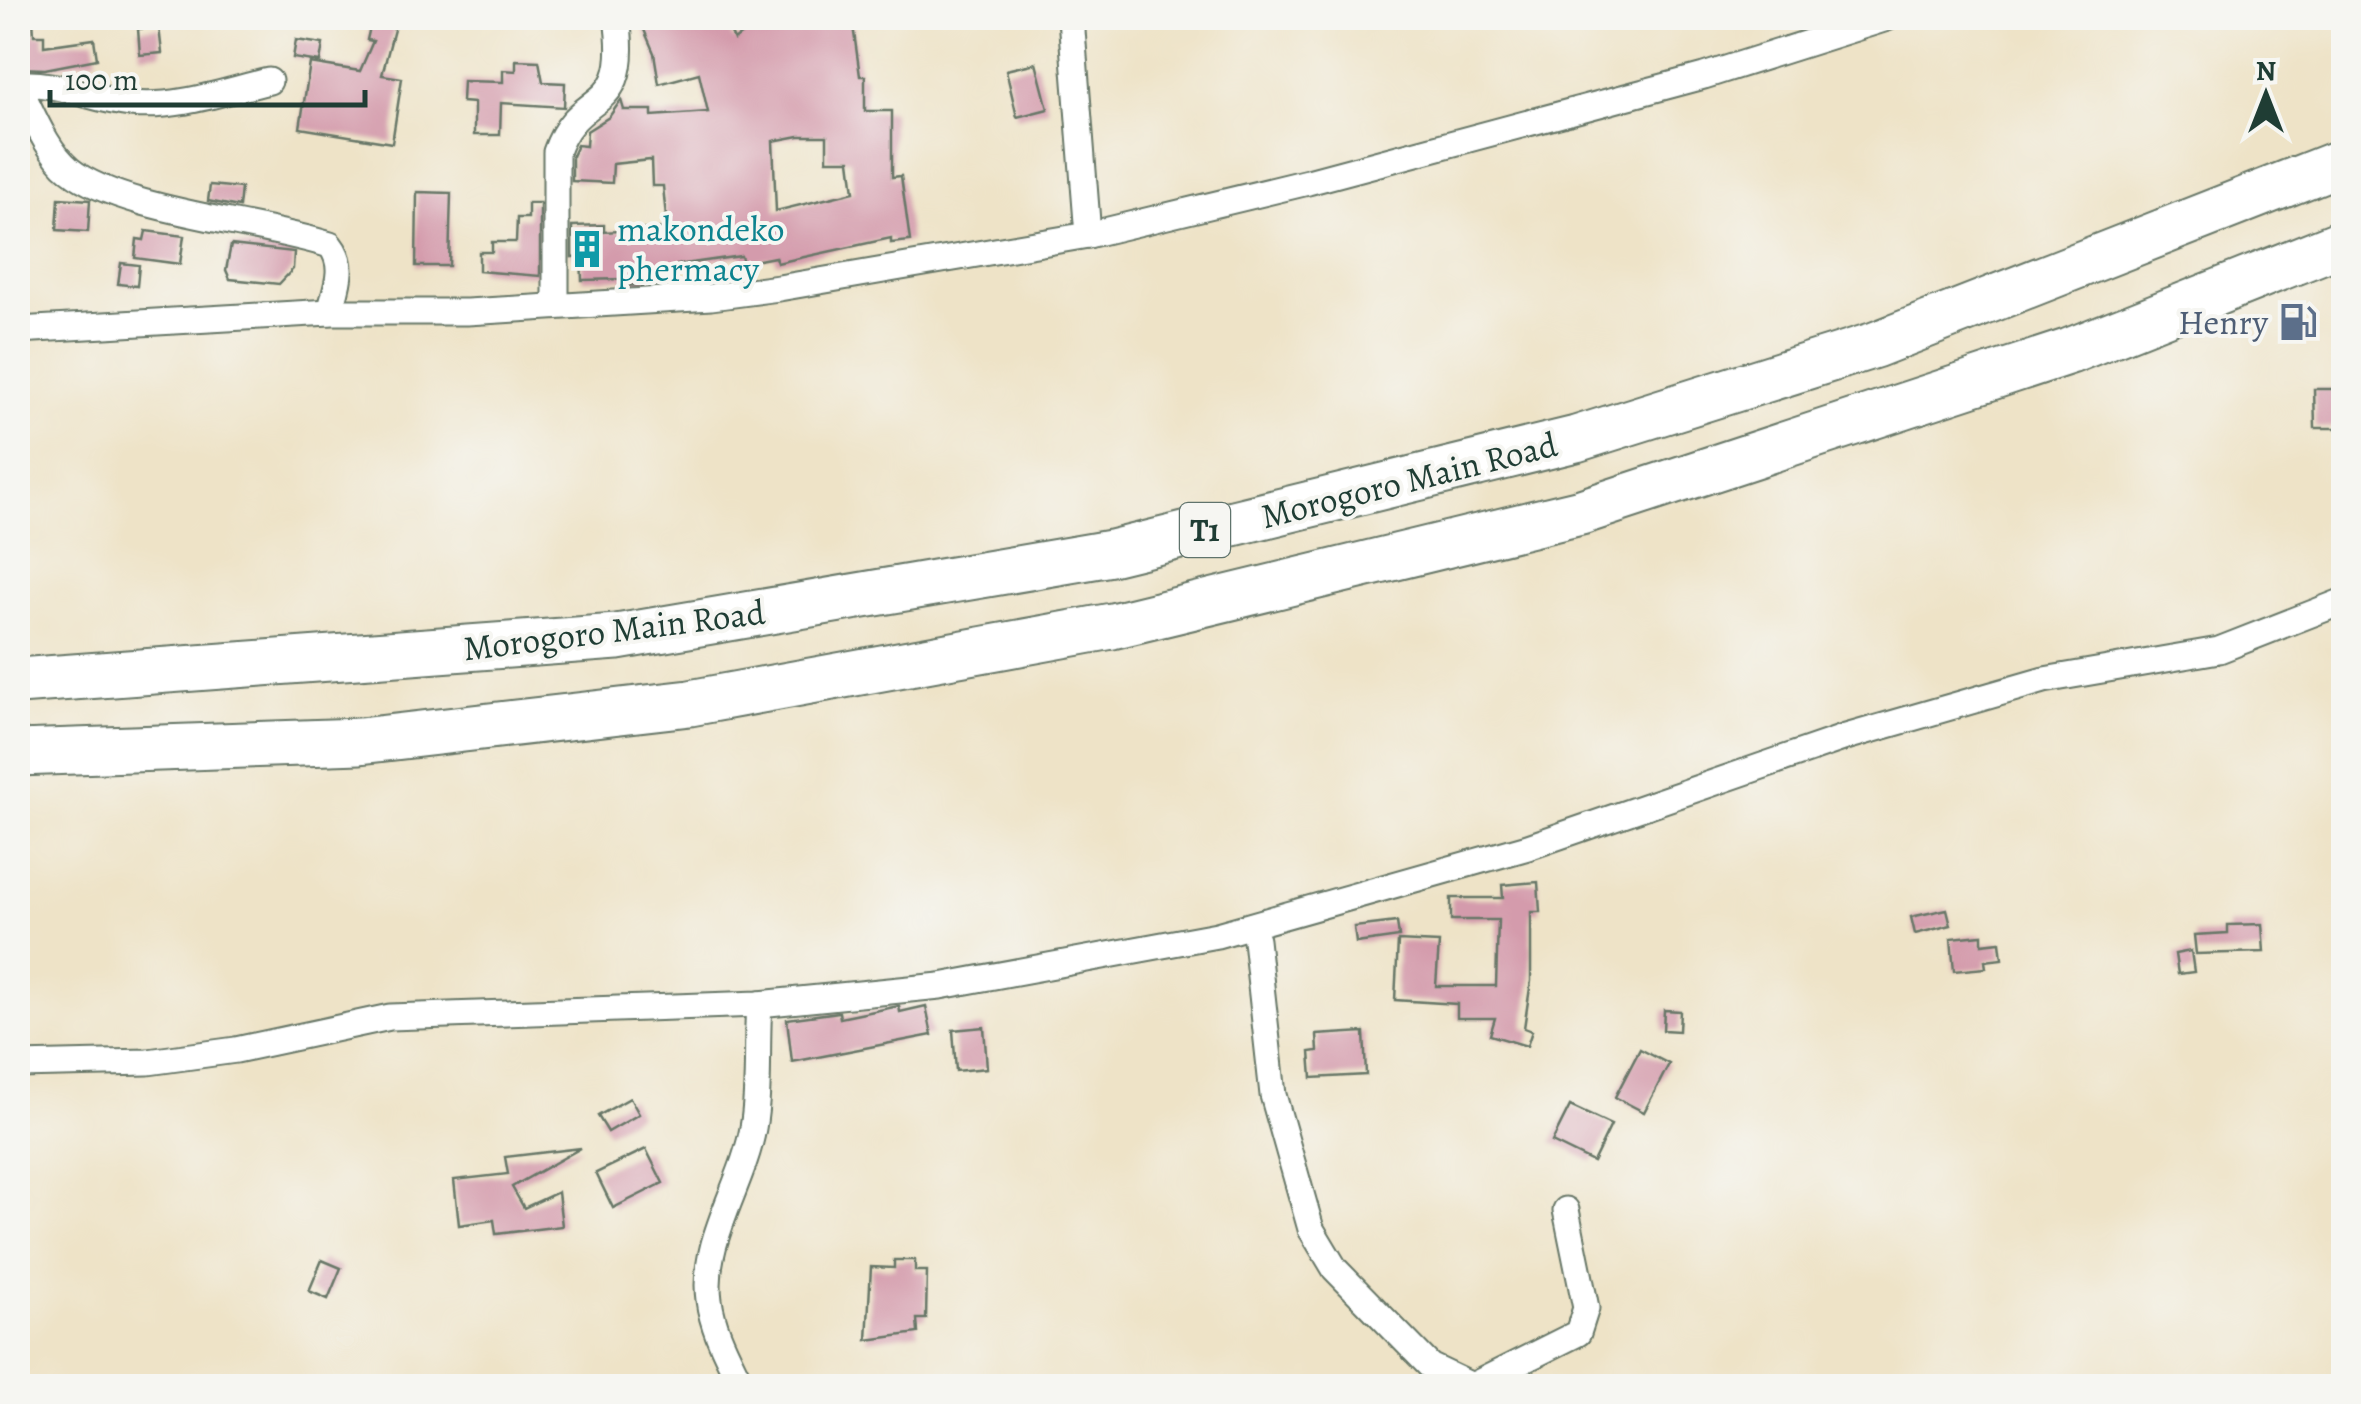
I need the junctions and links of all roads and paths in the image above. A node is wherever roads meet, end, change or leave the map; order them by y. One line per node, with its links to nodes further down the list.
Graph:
1 (618, 18): 9 (street)
2 (1071, 18): 7 (street)
3 (1887, 18): 7 (street)
4 (269, 81): 5 (street)
5 (18, 84): 10 (street)
6 (2344, 160): 13 (highway, Morogoro Main Road / T1)
7 (1088, 235): 9 (street)
8 (2344, 242): 14 (highway, Morogoro Main Road / T1)
9 (556, 306): 10 (street)
10 (330, 312): 11 (street)
11 (20, 329)
12 (2344, 601): 16 (street)
13 (18, 681)
14 (18, 753)
15 (1256, 940): 18 (street)
16 (758, 1004): 17 (street); 19 (street)
17 (18, 1065)
18 (1566, 1210)
19 (742, 1386)

